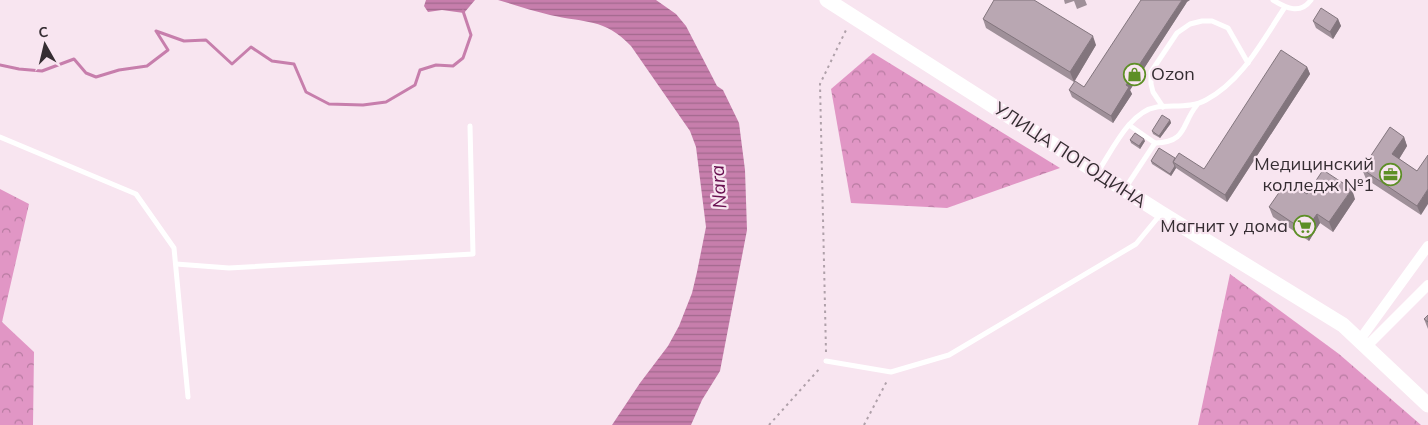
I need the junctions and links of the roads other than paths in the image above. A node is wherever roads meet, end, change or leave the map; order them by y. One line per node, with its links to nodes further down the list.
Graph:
1 (827, 0): 12 (street, УЛИЦА ПОГОДИНА)
2 (1273, 0): 4 (lane)
3 (1311, 0): 4 (lane)
4 (1285, 7): 5 (lane)
5 (1248, 64): 6 (lane); 7 (lane)
6 (1198, 105): 7 (lane); 11 (lane)
7 (1163, 107): 8 (lane)
8 (1129, 125): 11 (lane); 12 (lane)
9 (470, 126): 16 (lane)
10 (0, 137): 16 (lane)
11 (1155, 143): 13 (lane)
12 (1098, 173): 13 (street, УЛИЦА ПОГОДИНА)
13 (1124, 190): 14 (street, УЛИЦА ПОГОДИНА)
14 (1161, 213): 18 (street, УЛИЦА ПОГОДИНА); 19 (lane)
15 (1428, 246): 18 (street)
16 (176, 264): 20 (lane)
17 (1428, 285): 18 (street)
18 (1363, 344): 21 (street, УЛИЦА ПОГОДИНА)
19 (826, 361)
20 (188, 397)
21 (1428, 405)

